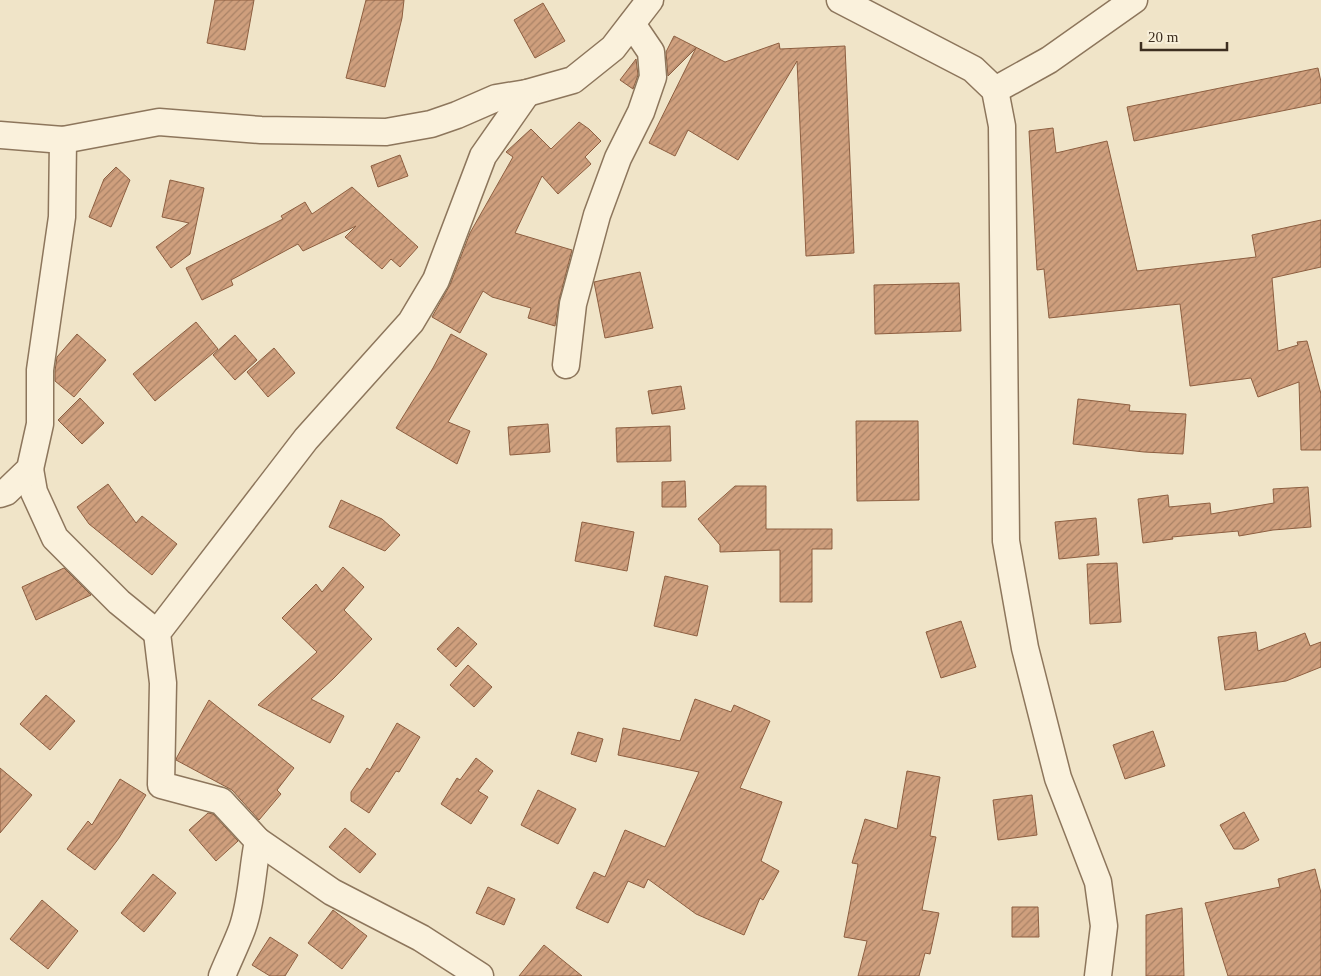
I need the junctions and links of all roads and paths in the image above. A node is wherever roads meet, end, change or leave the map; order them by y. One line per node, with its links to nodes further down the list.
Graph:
1 (650, 0): 4 (street)
2 (840, 0): 5 (street)
3 (1134, 0): 5 (street)
4 (632, 24): 6 (street); 9 (street)
5 (995, 90): 16 (street)
6 (527, 93): 8 (street); 12 (street)
7 (0, 135): 8 (street)
8 (63, 140): 10 (street)
9 (566, 365)
10 (30, 469): 11 (street); 12 (street)
11 (0, 494)
12 (157, 632): 13 (street)
13 (258, 841): 14 (street); 15 (street)
14 (222, 976)
15 (480, 976)
16 (1098, 976)

